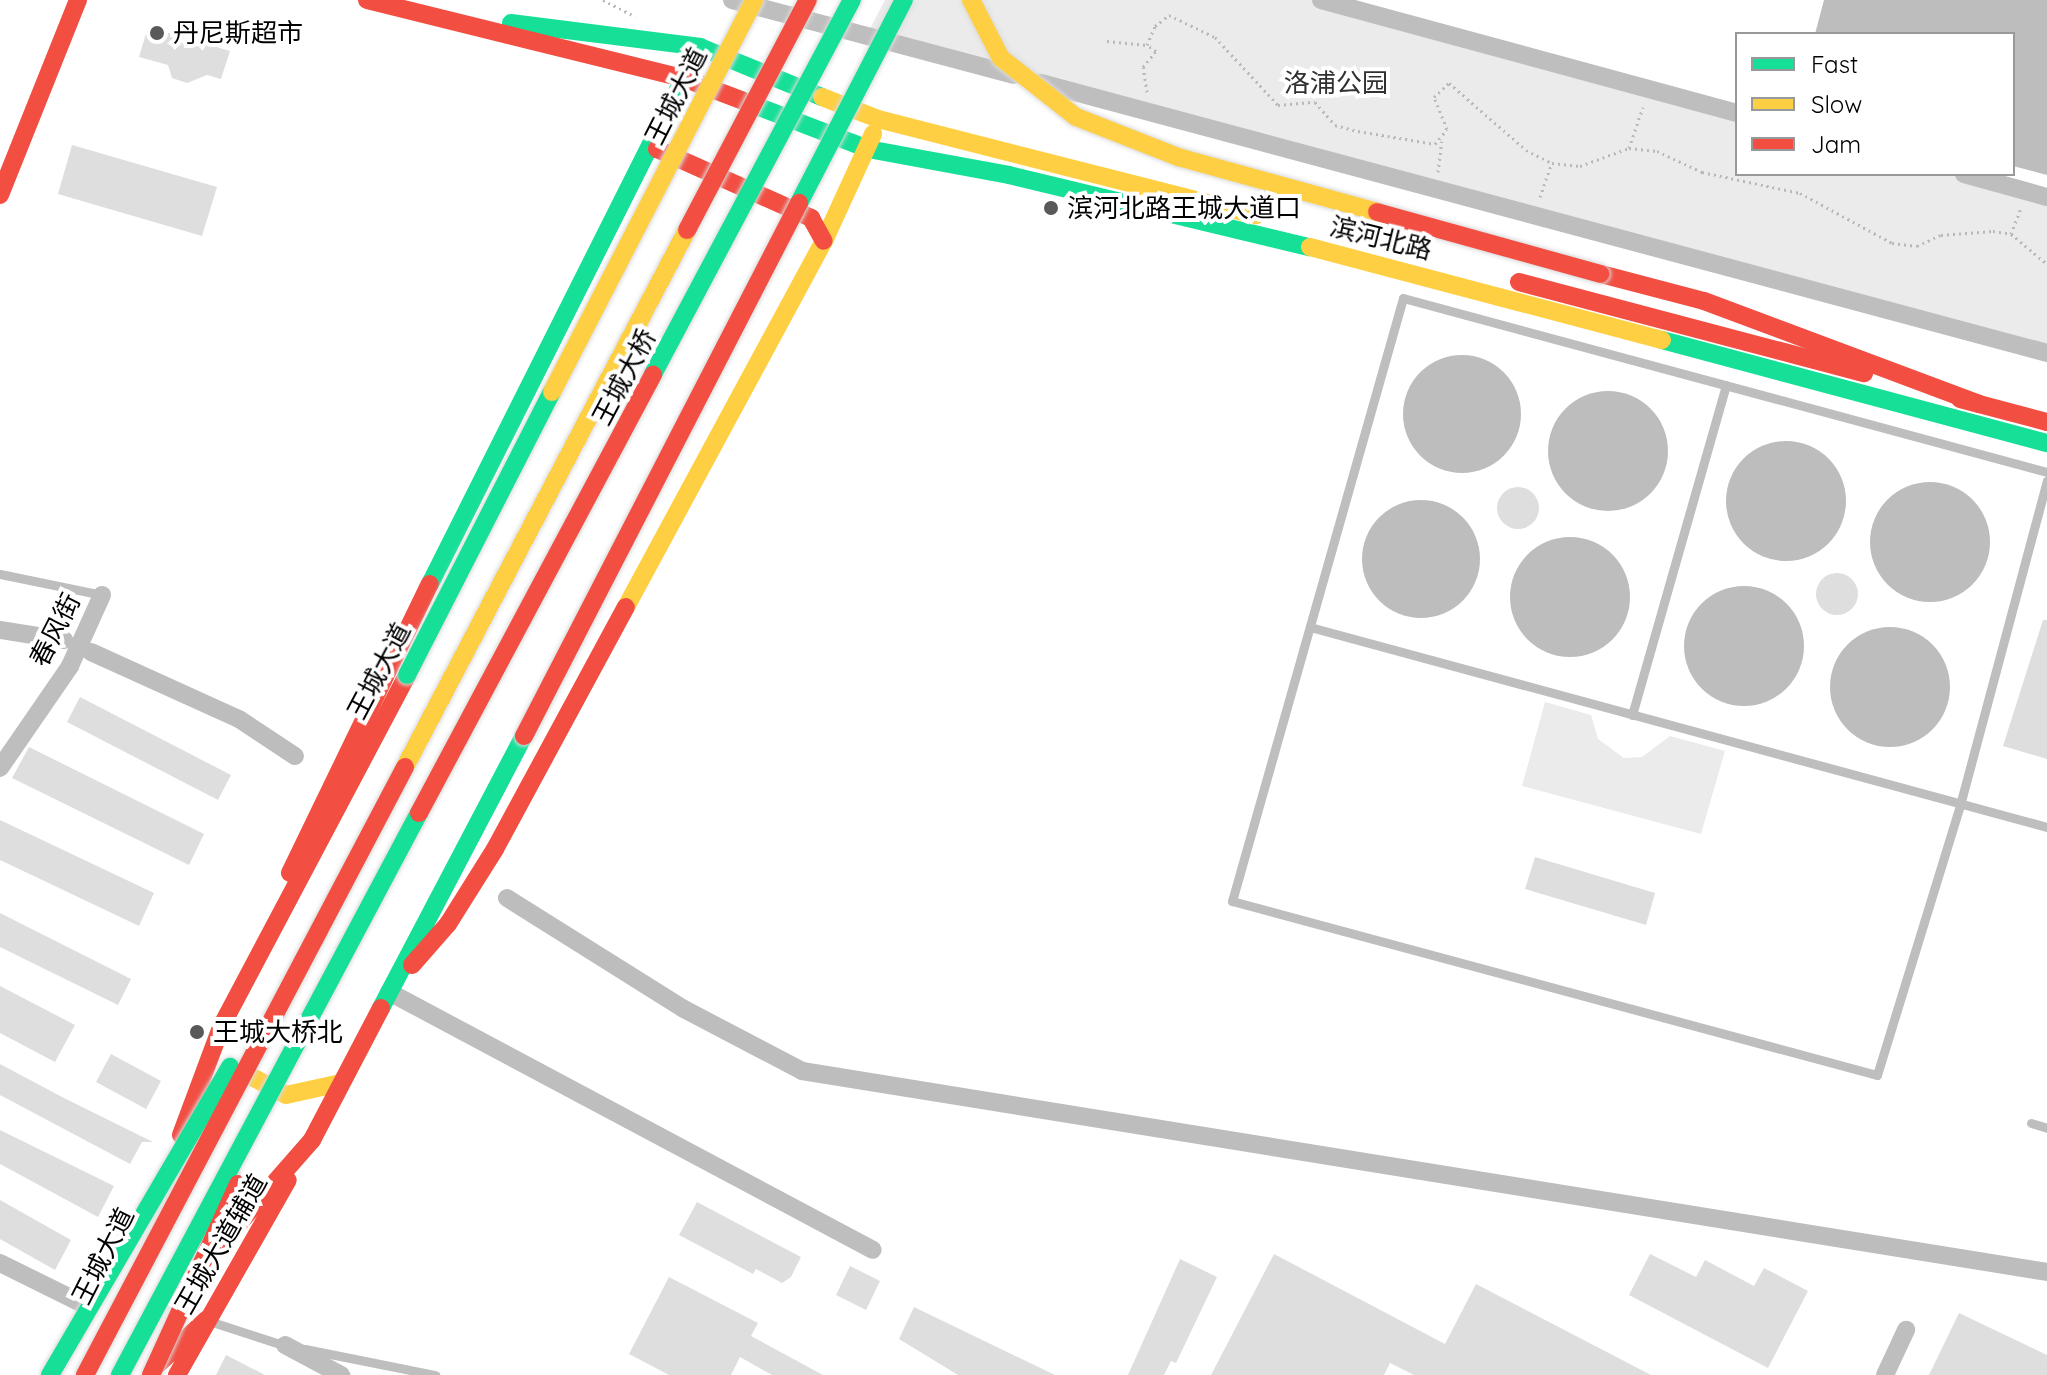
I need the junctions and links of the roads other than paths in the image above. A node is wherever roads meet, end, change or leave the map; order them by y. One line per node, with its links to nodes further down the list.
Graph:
1 (60, 0): 18 (main road)
2 (78, 0): 20 (main road)
3 (367, 0): 11 (main road, 滨河北路)
4 (732, 0): 23 (street)
5 (754, 0): 38 (main road, 王城大道, bridge)
6 (808, 0): 34 (main road, 王城大桥, bridge)
7 (852, 0): 41 (main road, 王城大桥, bridge)
8 (904, 0): 39 (main road, bridge)
9 (971, 0): 25 (main road, bridge)
10 (1321, 0): 14 (street)
11 (424, 15): 12 (main road, 滨河北路); 13 (main road, 滨河北路)
12 (700, 47): 13 (main road); 15 (main road, 滨河北路)
13 (683, 78): 16 (main road, 滨河北路); 17 (main road)
14 (1735, 112)
15 (878, 119): 16 (main road); 25 (main road, 滨河北路)
16 (868, 149): 22 (main road); 27 (main road, 滨河北路)
17 (647, 150): 22 (main road); 38 (main road)
18 (0, 152)
19 (1971, 176): 21 (street)
20 (0, 195)
21 (2047, 197)
22 (824, 241): 39 (main road)
23 (2047, 353)
24 (1726, 385): 28 (lane); 32 (lane); 33 (lane)
25 (1979, 404): 26 (main road, 滨河北路)
26 (2047, 422)
27 (2047, 443)
28 (2047, 472)
29 (2047, 480): 36 (lane)
30 (0, 574): 31 (lane)
31 (102, 595): 35 (street, 春风街)
32 (1310, 627): 33 (lane); 36 (lane)
33 (1632, 715): 36 (lane)
34 (410, 767): 54 (main road, bridge); 56 (main road, 王城大道, bridge)
35 (0, 768)
36 (1960, 805): 37 (lane)
37 (2047, 827)
38 (261, 951): 40 (main road, 王城大道)
39 (389, 992): 42 (main road); 47 (street)
40 (222, 1025): 42 (main road); 43 (main road, 王城大道)
41 (308, 1033): 57 (main road, bridge); 58 (main road, bridge)
42 (341, 1083): 46 (main road)
43 (197, 1092): 49 (main road); 55 (main road, 王城大道)
44 (2031, 1123): 45 (lane)
45 (2047, 1128)
46 (312, 1140): 50 (main road, 王城大道辅道); 58 (main road)
47 (873, 1250)
48 (0, 1263): 49 (street)
49 (81, 1303): 53 (main road); 55 (main road)
50 (206, 1320): 52 (lane); 58 (main road); 59 (main road, 王城大道辅道)
51 (1906, 1330): 62 (street)
52 (285, 1345): 60 (street); 61 (lane)
53 (42, 1375)
54 (50, 1375)
55 (69, 1375)
56 (85, 1375)
57 (120, 1375)
58 (147, 1375)
59 (177, 1375)
60 (341, 1375)
61 (435, 1375)
62 (1885, 1375)

